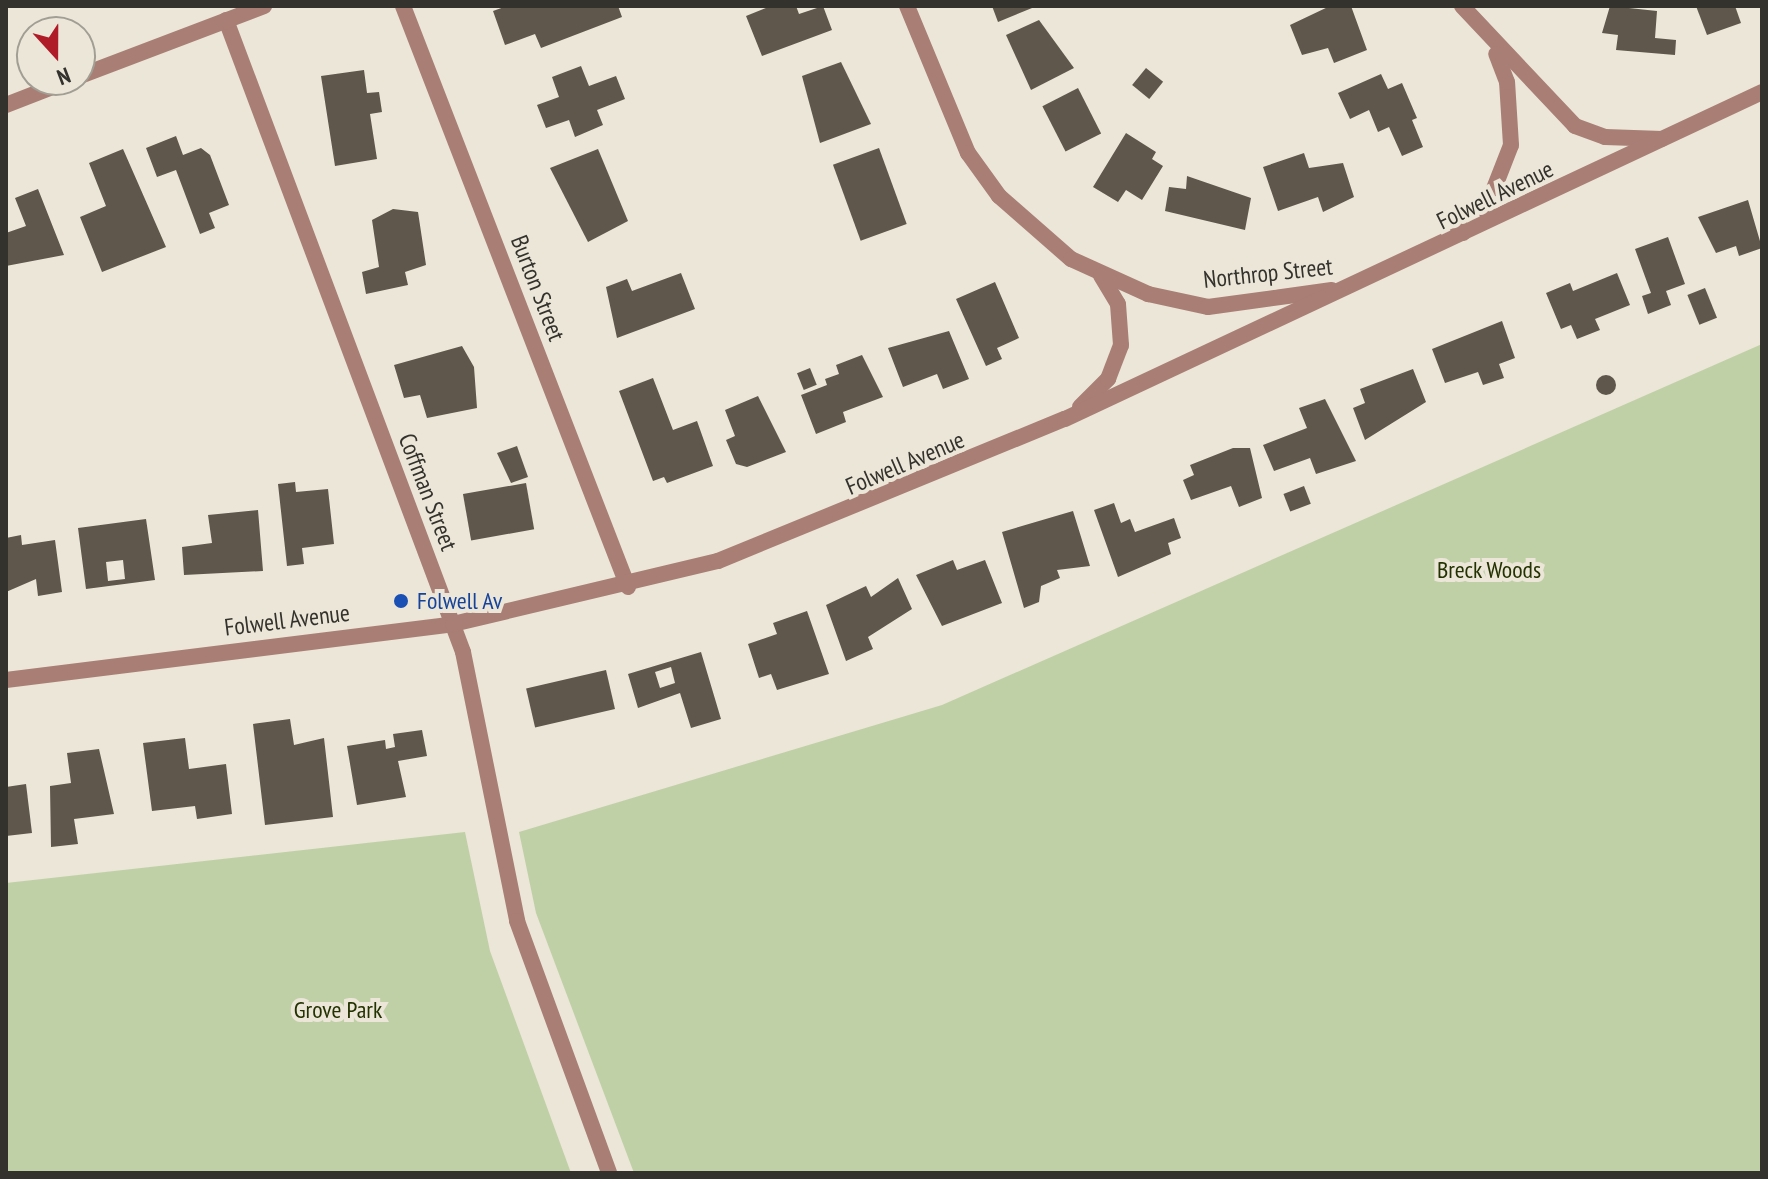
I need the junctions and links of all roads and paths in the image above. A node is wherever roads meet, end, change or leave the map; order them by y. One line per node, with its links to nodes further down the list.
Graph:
1 (264, 6): 5 (street)
2 (403, 6): 16 (street, Burton Street)
3 (907, 6): 13 (street)
4 (1462, 6): 6 (street)
5 (226, 20): 7 (street); 17 (street, Coffman Street)
6 (1478, 25): 11 (street); 12 (street)
7 (96, 70)
8 (1762, 92): 11 (street, Folwell Avenue)
9 (29, 96): 10 (street)
10 (6, 105)
11 (1668, 139): 12 (street, Folwell Avenue)
12 (1453, 243): 14 (street, Folwell Avenue)
13 (1101, 276): 14 (street, Northrop Street); 15 (street)
14 (1349, 288): 15 (street, Folwell Avenue)
15 (1065, 419): 16 (street, Folwell Avenue)
16 (628, 587): 17 (street, Folwell Avenue)
17 (453, 624): 18 (street, Folwell Avenue); 19 (street, Coffman Street)
18 (6, 680)
19 (609, 1173)

